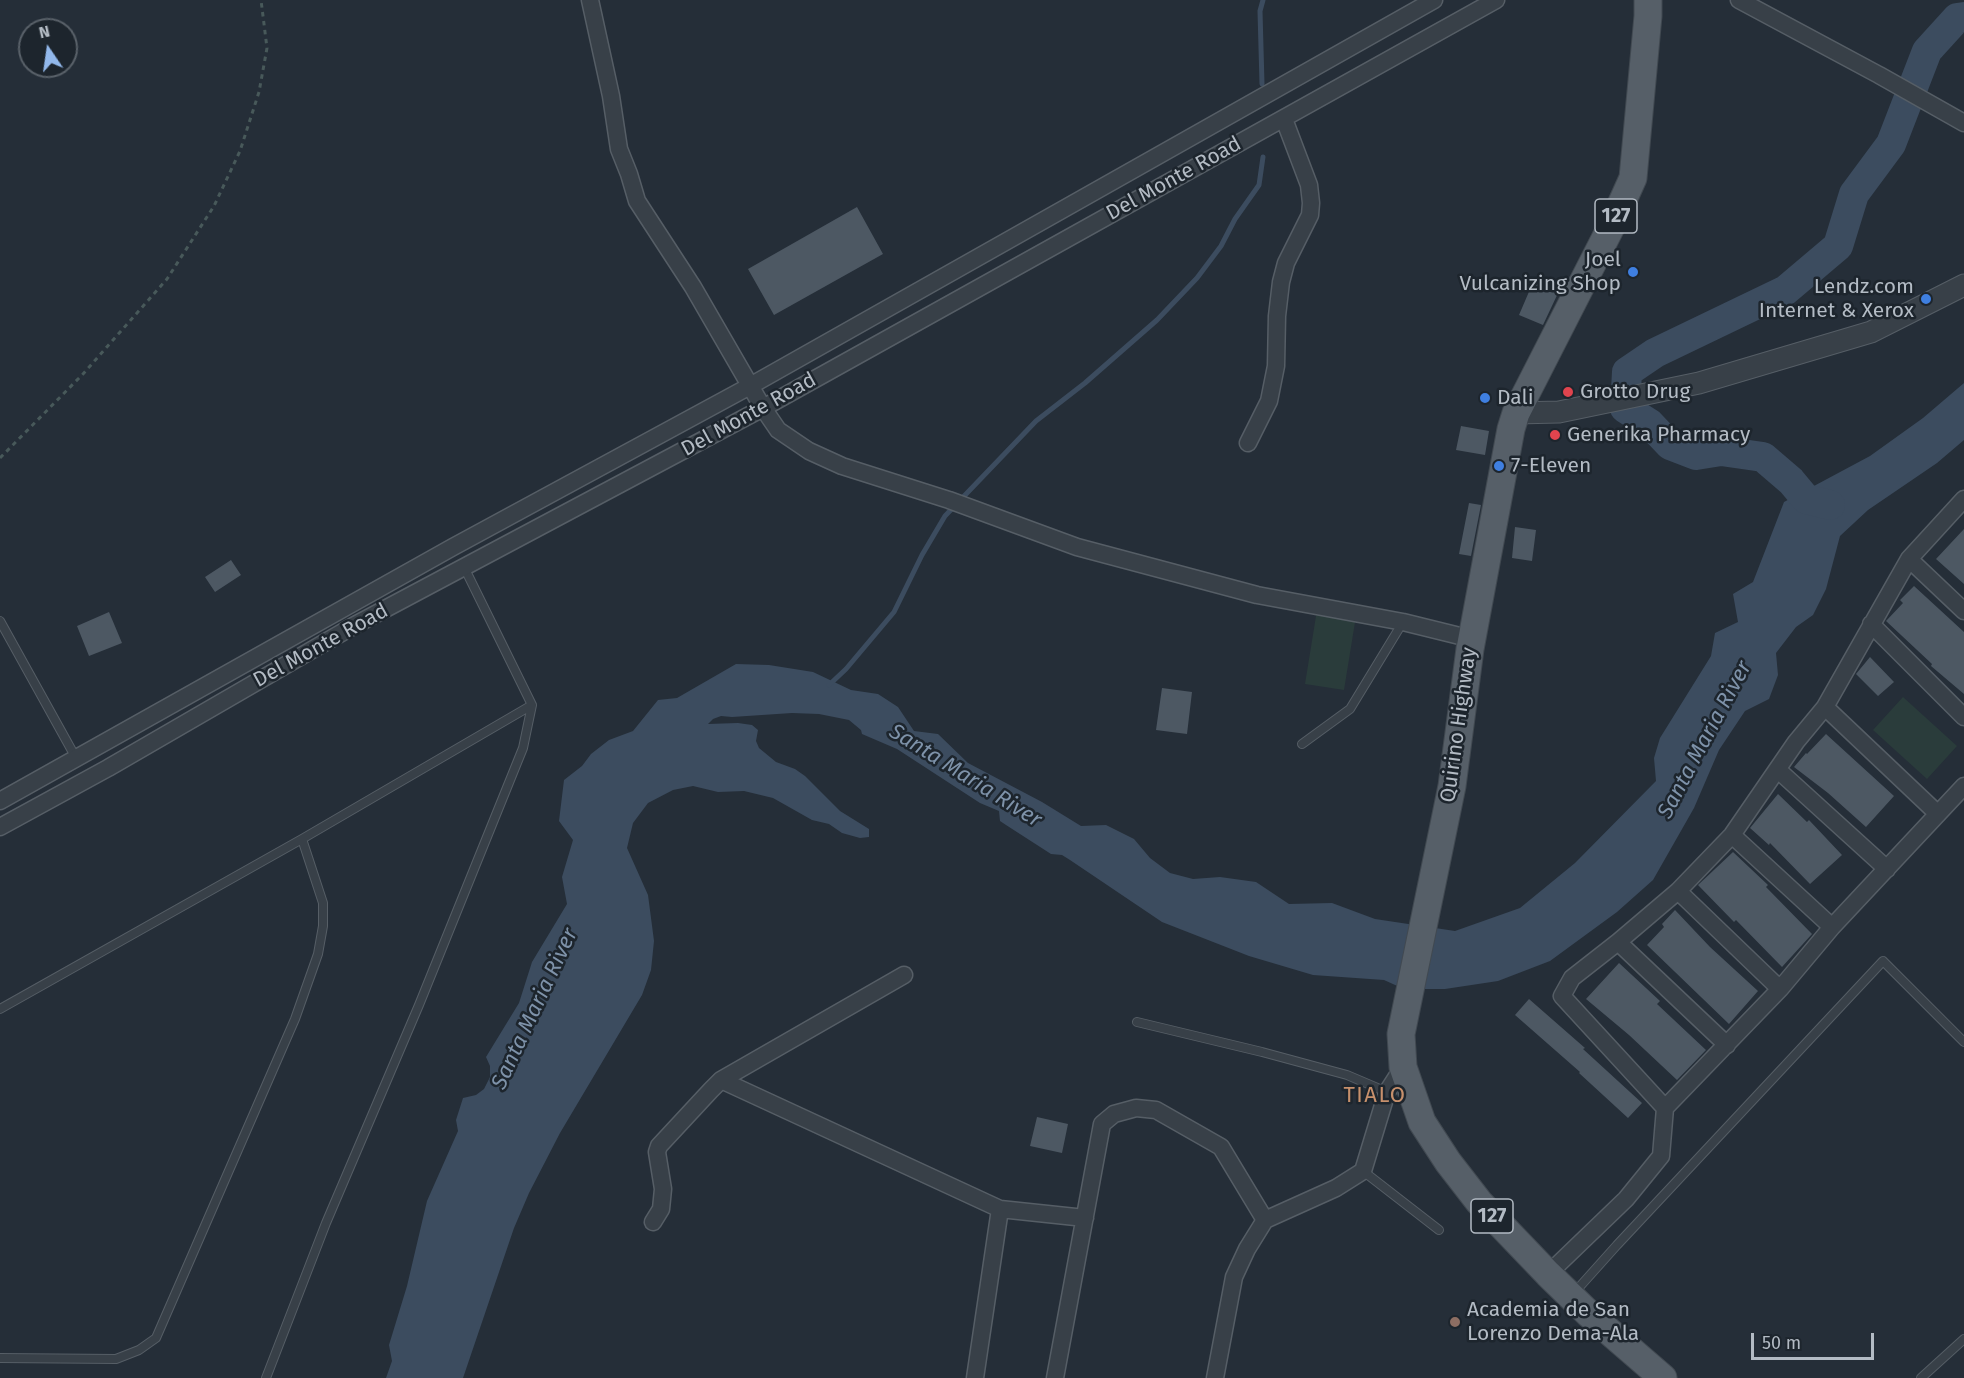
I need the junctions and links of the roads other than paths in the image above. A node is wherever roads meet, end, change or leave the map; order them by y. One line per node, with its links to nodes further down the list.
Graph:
1 (590, 0): 11 (street)
2 (1434, 0): 6 (street, Del Monte Road)
3 (1496, 0): 7 (street, Del Monte Road)
4 (1648, 0): 13 (main road, Quirino Highway / 127)
5 (1739, 0): 9 (street)
6 (1359, 43): 7 (street); 11 (street, Del Monte Road)
7 (1373, 69): 8 (street, Del Monte Road)
8 (1284, 118): 12 (street, Del Monte Road); 14 (street)
9 (1964, 123)
10 (1964, 285): 13 (street)
11 (750, 386): 12 (street); 16 (street, Del Monte Road)
12 (763, 408): 18 (street, Del Monte Road); 21 (street)
13 (1516, 413): 23 (main road, Quirino Highway / 127)
14 (1248, 443)
15 (1964, 499): 17 (street)
16 (453, 546): 18 (street); 28 (street, Del Monte Road)
17 (1909, 559): 19 (street); 22 (street)
18 (464, 567): 24 (lane); 33 (street, Del Monte Road)
19 (1964, 611)
20 (0, 621): 28 (lane)
21 (1403, 622): 23 (street); 27 (lane)
22 (1871, 624): 25 (street); 26 (street)
23 (1472, 639): 46 (main road, Quirino Highway / 127)
24 (532, 705): 35 (lane); 60 (lane)
25 (1825, 707): 29 (street); 32 (street)
26 (1964, 717)
27 (1302, 744)
28 (76, 758): 31 (street, Del Monte Road)
29 (1778, 770): 34 (street); 36 (street)
30 (1964, 786): 32 (street)
31 (0, 801)
32 (1938, 814): 36 (street)
33 (0, 827)
34 (1732, 835): 37 (street); 38 (street)
35 (302, 839): 42 (lane); 59 (lane)
36 (1887, 869): 38 (street)
37 (1678, 891): 39 (street); 41 (street)
38 (1832, 927): 41 (street)
39 (1618, 942): 45 (street); 49 (street)
40 (904, 975): 47 (street)
41 (1780, 988): 45 (street)
42 (0, 1009)
43 (1137, 1022): 48 (lane)
44 (1964, 1042): 57 (lane)
45 (1727, 1045): 49 (street)
46 (1403, 1067): 48 (street); 56 (main road, Quirino Highway / 127)
47 (721, 1080): 51 (street); 54 (street)
48 (1387, 1092): 50 (street)
49 (1665, 1108): 56 (street)
50 (1363, 1171): 53 (street); 55 (lane)
51 (1000, 1209): 52 (street); 61 (street)
52 (1085, 1218): 53 (street); 62 (street)
53 (1265, 1220): 63 (street)
54 (653, 1222)
55 (1439, 1230)
56 (1548, 1274): 57 (main road, Quirino Highway / 127)
57 (1572, 1296): 64 (main road, Quirino Highway / 127)
58 (1964, 1339): 65 (lane)
59 (0, 1358)
60 (266, 1378)
61 (975, 1378)
62 (1055, 1378)
63 (1215, 1378)
64 (1663, 1378)
65 (1921, 1378)

